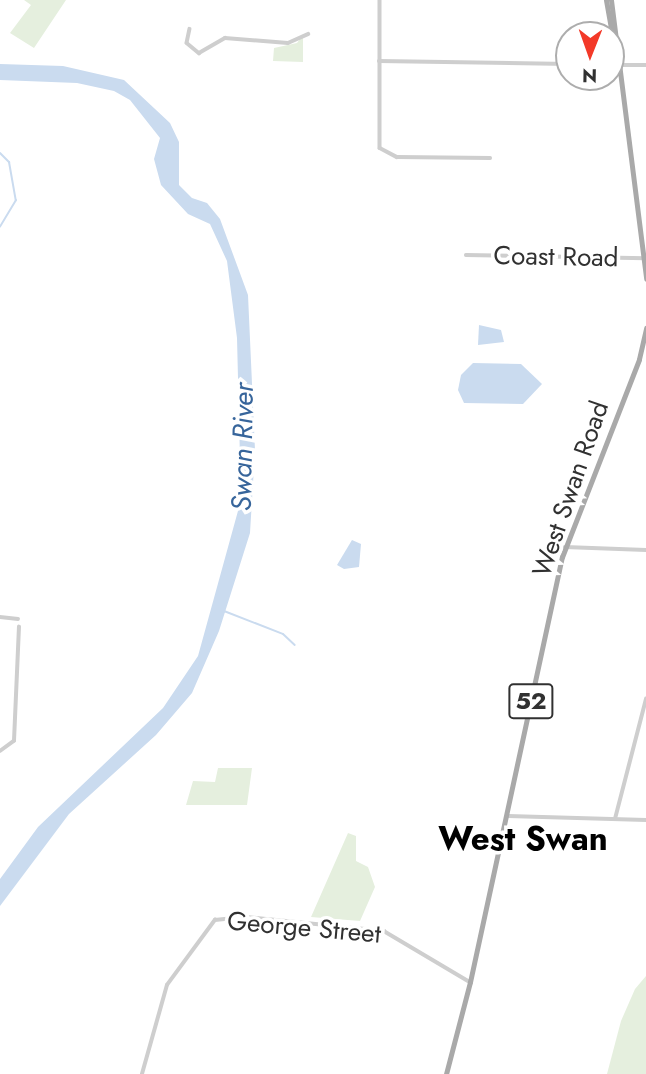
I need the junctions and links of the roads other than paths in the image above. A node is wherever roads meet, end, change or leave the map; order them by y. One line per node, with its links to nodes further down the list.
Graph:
1 (380, 0): 8 (street)
2 (606, 0): 4 (main road)
3 (611, 0): 5 (main road)
4 (610, 21)
5 (612, 21)
6 (190, 29): 7 (street)
7 (308, 34)
8 (379, 61): 9 (street); 13 (street)
9 (555, 64)
10 (625, 65): 11 (street)
11 (646, 65)
12 (618, 91): 15 (main road)
13 (490, 158)
14 (466, 256): 15 (street, Coast Road)
15 (645, 258): 16 (main road)
16 (646, 279)
17 (646, 328): 18 (main road, West Swan Road / 52)
18 (565, 547): 19 (street); 25 (main road, West Swan Road / 52)
19 (646, 550)
20 (0, 617): 21 (street)
21 (18, 620)
22 (19, 627): 24 (street)
23 (646, 699): 26 (street)
24 (0, 751)
25 (507, 816): 26 (street); 28 (main road, West Swan Road / 52)
26 (615, 819): 27 (street)
27 (646, 820)
28 (470, 982): 29 (street, George Street); 30 (main road, West Swan Road / 52)
29 (142, 1074)
30 (446, 1074)

